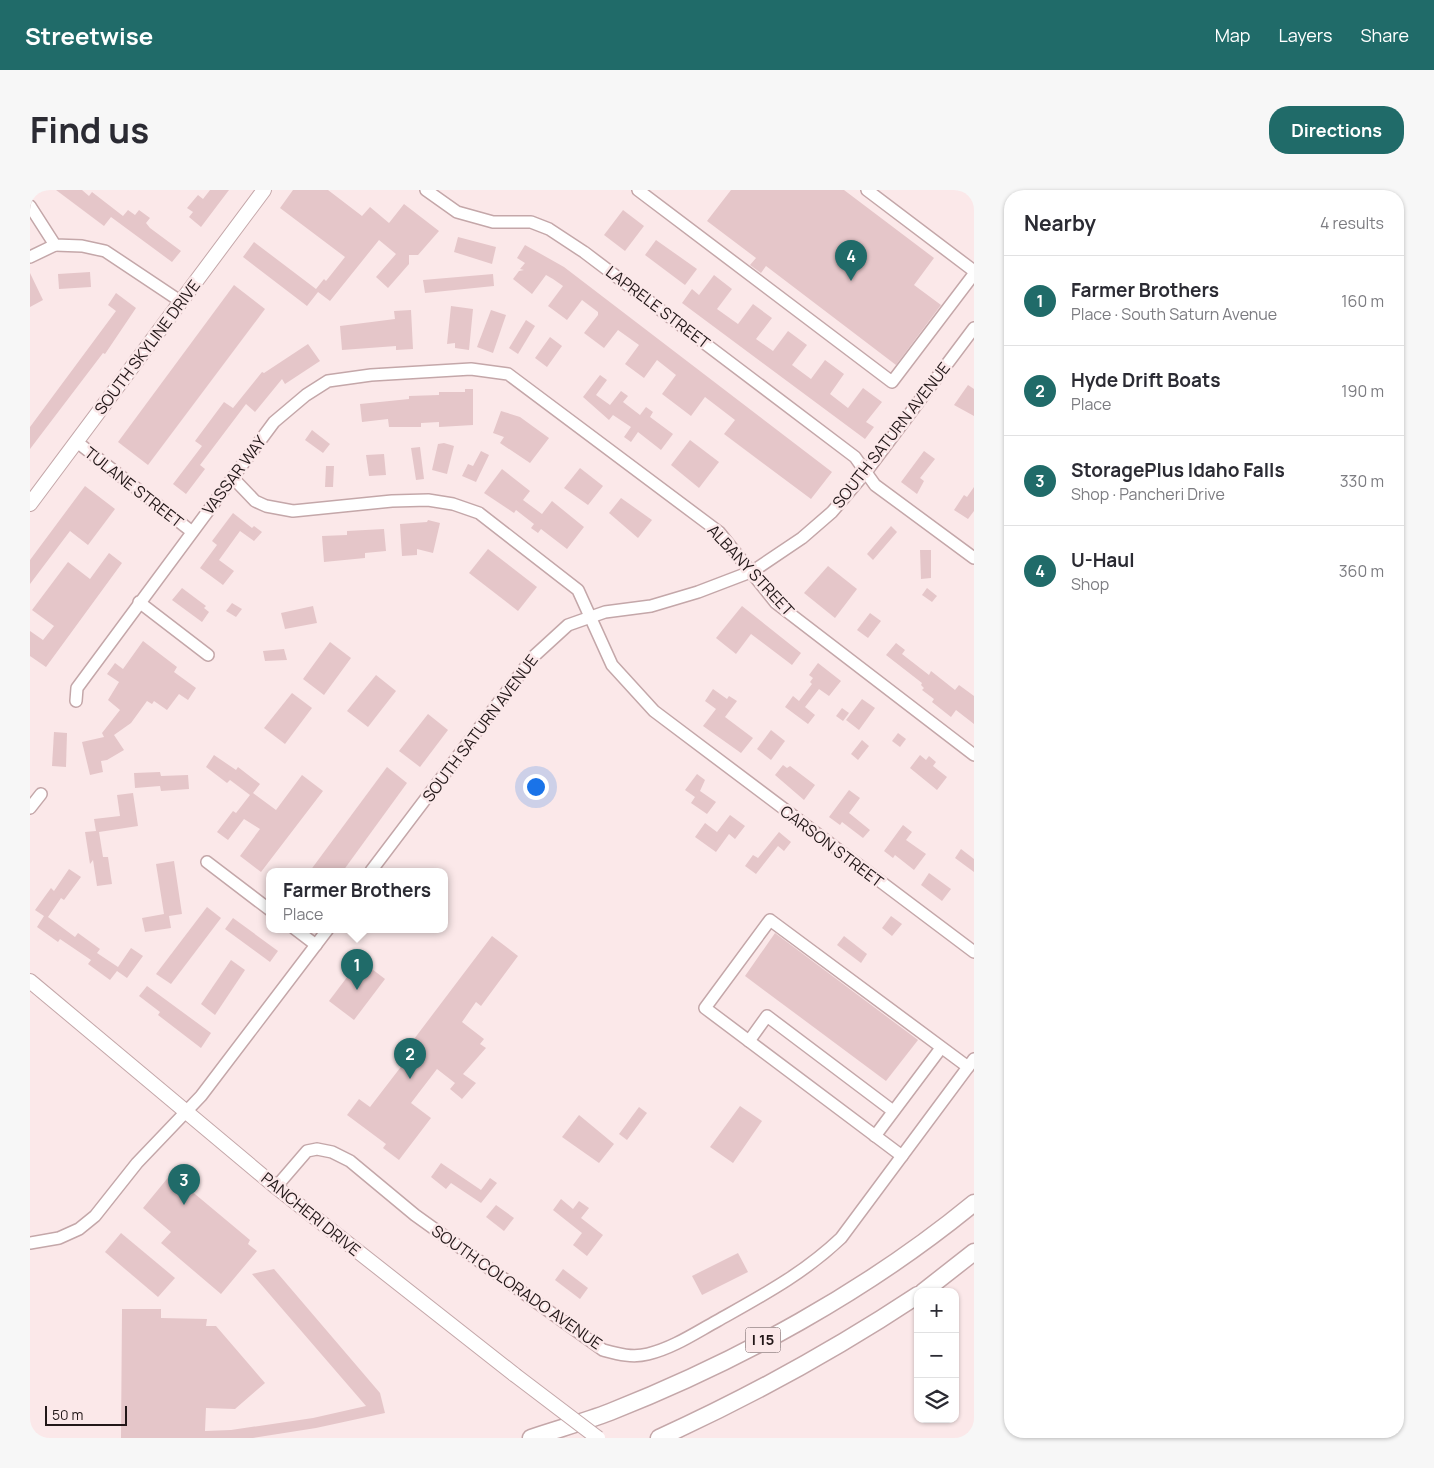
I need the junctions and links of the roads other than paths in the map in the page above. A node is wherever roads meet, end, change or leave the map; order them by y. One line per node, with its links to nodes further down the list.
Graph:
1 (264, 190): 9 (main road, SOUTH SKYLINE DRIVE)
2 (426, 190): 13 (street, LAPRELE STREET)
3 (638, 190): 8 (street)
4 (867, 190): 8 (street)
5 (30, 206): 6 (street)
6 (55, 245): 7 (street); 9 (street)
7 (30, 257)
8 (974, 272)
9 (180, 301): 12 (main road, SOUTH SKYLINE DRIVE)
10 (974, 328): 13 (street, SOUTH SATURN AVENUE)
11 (471, 369): 14 (street, VASSAR WAY); 18 (street, ALBANY STREET)
12 (77, 442): 15 (main road, SOUTH SKYLINE DRIVE); 16 (street, TULANE STREET)
13 (866, 472): 17 (street, LAPRELE STREET); 18 (street, SOUTH SATURN AVENUE)
14 (233, 478): 16 (street, VASSAR WAY); 20 (street, CARSON STREET)
15 (30, 504)
16 (191, 531): 19 (street, VASSAR WAY)
17 (974, 558)
18 (753, 571): 20 (street, SOUTH SATURN AVENUE); 23 (street, ALBANY STREET)
19 (139, 602): 21 (street); 22 (street, VASSAR WAY)
20 (591, 617): 27 (street, SOUTH SATURN AVENUE); 32 (street, CARSON STREET)
21 (208, 654)
22 (76, 701)
23 (974, 754)
24 (41, 794): 25 (street)
25 (30, 808)
26 (207, 862): 28 (street)
27 (373, 868)
28 (266, 907)
29 (300, 933): 31 (street)
30 (325, 933): 31 (street)
31 (316, 945): 37 (street)
32 (974, 952)
33 (30, 981): 37 (main road, PANCHERI DRIVE)
34 (749, 1041): 35 (street); 38 (street); 39 (street)
35 (941, 1048): 36 (street); 38 (street)
36 (971, 1063): 40 (street, SOUTH COLORADO AVENUE)
37 (188, 1111): 41 (main road, PANCHERI DRIVE); 43 (street)
38 (893, 1111): 39 (street)
39 (875, 1136): 40 (street)
40 (902, 1156): 41 (street, SOUTH COLORADO AVENUE)
41 (276, 1187): 48 (main road, PANCHERI DRIVE, bridge)
42 (974, 1203): 47 (highway, I 15)
43 (30, 1243)
44 (974, 1252): 45 (highway)
45 (928, 1288)
46 (914, 1298): 49 (highway, I 15)
47 (531, 1438)
48 (598, 1438)
49 (659, 1438)

